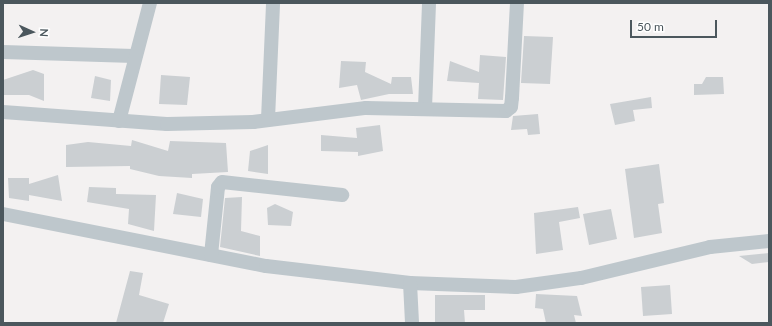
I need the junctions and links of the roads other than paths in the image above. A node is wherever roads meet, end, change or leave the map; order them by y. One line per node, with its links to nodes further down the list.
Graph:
1 (150, 3): 6 (street)
2 (273, 3): 9 (street)
3 (429, 3): 7 (street)
4 (517, 3): 7 (street)
5 (3, 52): 6 (street)
6 (134, 56): 10 (street)
7 (425, 108): 9 (street)
8 (3, 112): 10 (street)
9 (268, 119): 10 (street)
10 (119, 122)
11 (342, 195): 14 (street)
12 (3, 214): 14 (street)
13 (769, 241): 15 (street)
14 (211, 255): 15 (street)
15 (410, 283): 16 (street)
16 (412, 323)

